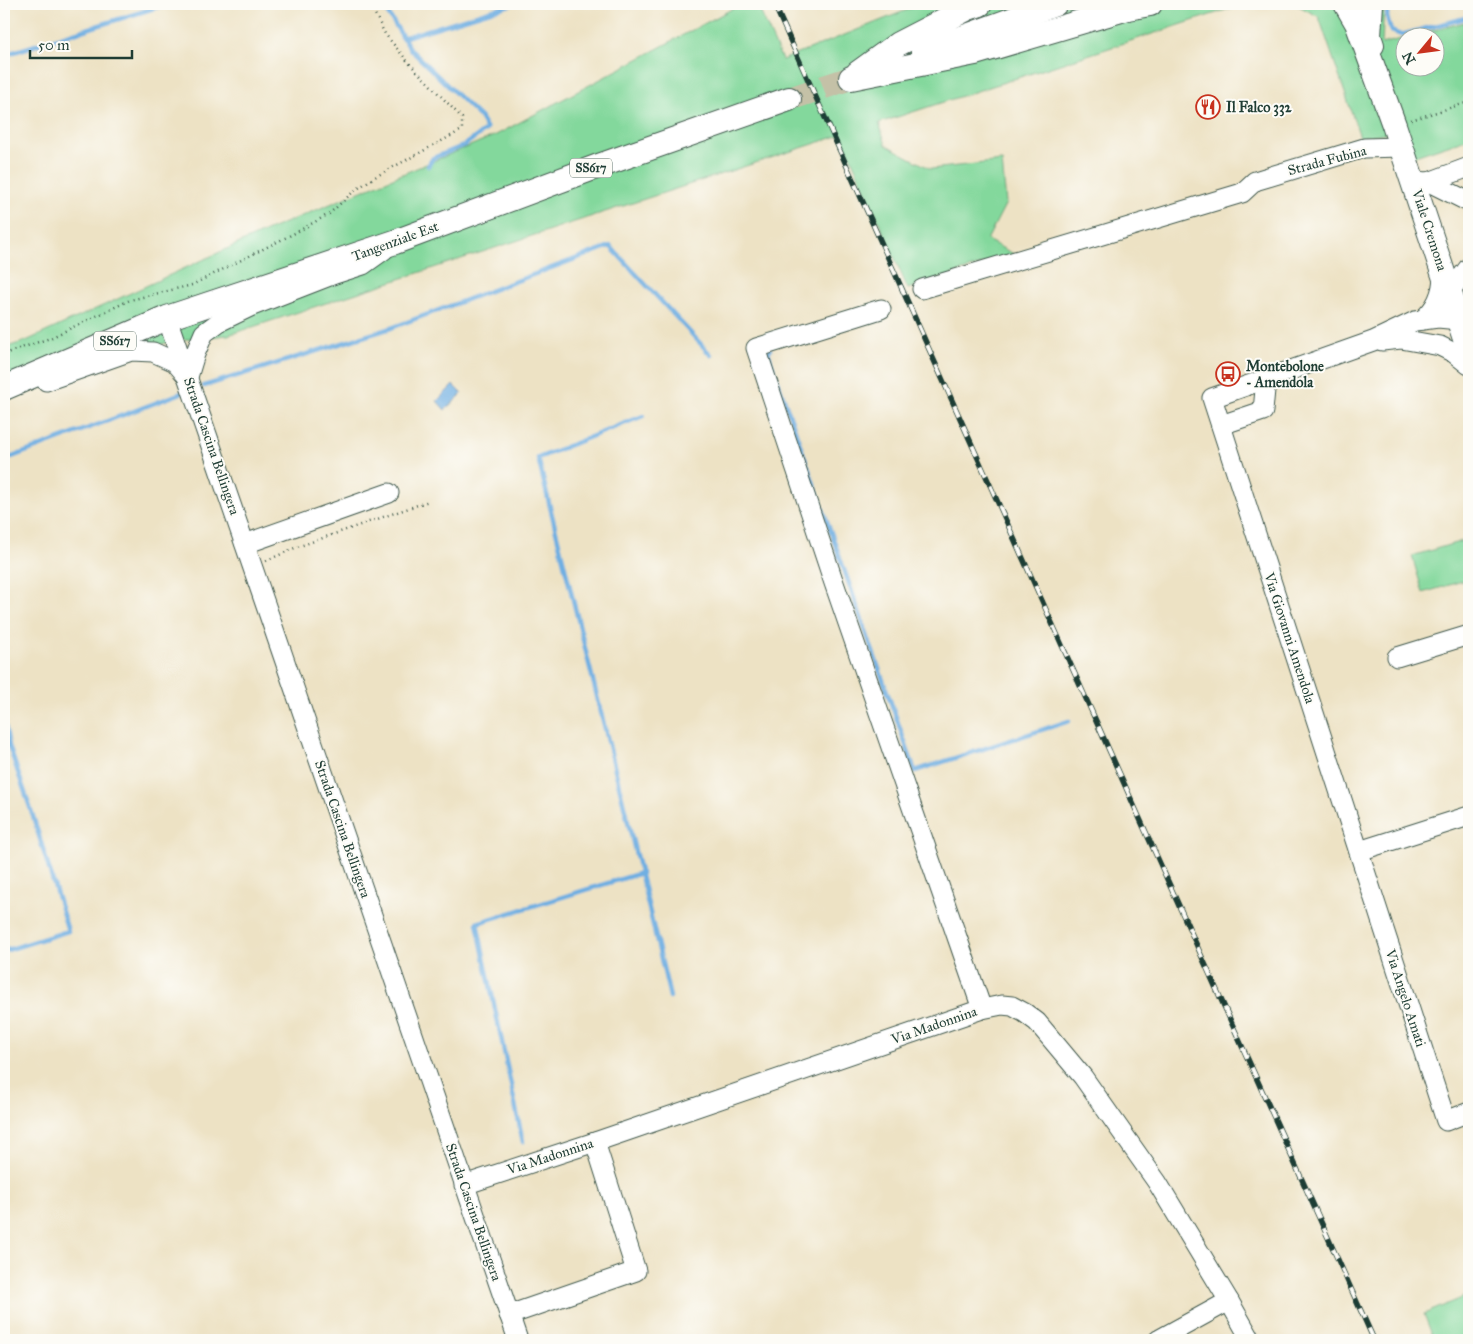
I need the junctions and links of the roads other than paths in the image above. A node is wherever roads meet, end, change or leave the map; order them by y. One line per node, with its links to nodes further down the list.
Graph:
1 (980, 4): 6 (main road)
2 (1055, 4): 6 (main road)
3 (1150, 4): 6 (main road)
4 (1346, 4): 8 (main road, Viale Cremona)
5 (1371, 4): 8 (main road, Viale Cremona)
6 (851, 78)
7 (789, 99): 12 (main road, Tangenziale Est / SS617)
8 (1394, 127): 10 (main road, Viale Cremona); 14 (street, Strada Fubina)
9 (1469, 167): 10 (street)
10 (1421, 181): 11 (street); 15 (main road, Viale Cremona)
11 (1469, 202)
12 (395, 242): 17 (main road, Tangenziale Est / SS617); 23 (street)
13 (1469, 267): 15 (street)
14 (922, 289)
15 (1456, 304): 18 (street, Via Giovanni Amendola); 18 (street, Via Giovanni Amendola); 20 (street); 21 (main road, Viale Cremona)
16 (881, 309): 33 (street)
17 (168, 318): 23 (street, Strada Cascina Bellingera); 25 (main road, Tangenziale Est / SS617)
18 (1422, 320): 19 (street, Via Giovanni Amendola)
19 (1373, 341): 20 (street, Via Giovanni Amendola); 24 (street, Via Giovanni Amendola)
20 (1440, 346): 22 (street, Via Giovanni Amendola)
21 (1469, 351)
22 (1469, 365)
23 (188, 377): 25 (street); 28 (street, Strada Cascina Bellingera)
24 (1266, 379): 26 (street); 26 (street, Via Giovanni Amendola)
25 (6, 387)
26 (1221, 425): 32 (street, Via Giovanni Amendola)
27 (389, 493): 28 (street)
28 (246, 544): 36 (street, Strada Cascina Bellingera)
29 (1469, 635): 30 (street)
30 (1397, 657)
31 (1469, 816): 32 (street)
32 (1359, 851): 34 (street, Via Angelo Amati)
33 (982, 1009): 35 (street, Via Madonnina); 37 (street, Via Madonnina)
34 (1469, 1112)
35 (595, 1142): 36 (street, Via Madonnina); 38 (street)
36 (464, 1185): 38 (street, Strada Cascina Bellingera)
37 (1229, 1301): 40 (street); 41 (street, Via Madonnina)
38 (509, 1315): 39 (street, Strada Cascina Bellingera)
39 (518, 1340)
40 (1158, 1340)
41 (1251, 1340)

